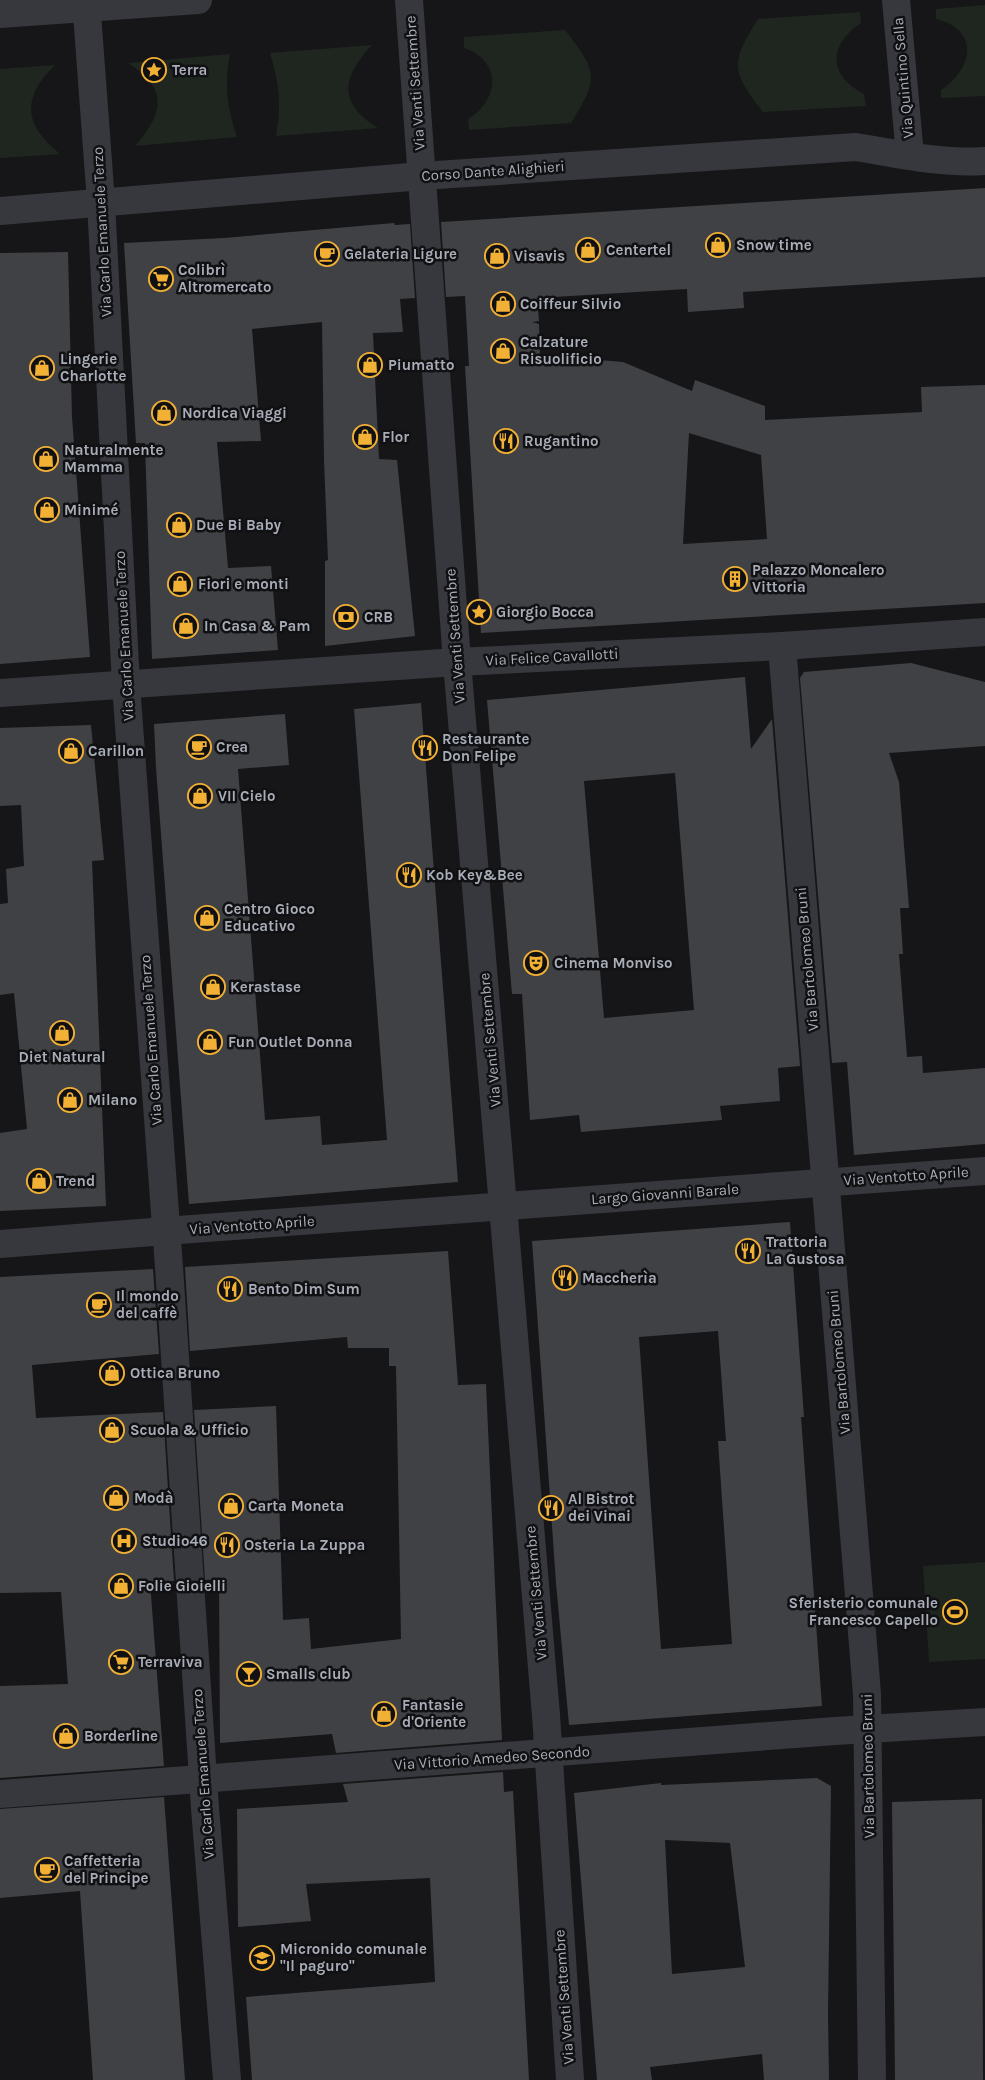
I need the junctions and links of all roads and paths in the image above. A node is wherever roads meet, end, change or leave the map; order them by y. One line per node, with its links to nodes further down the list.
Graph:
1 (198, 0): 4 (street)
2 (409, 0): 8 (street, Via Venti Settembre)
3 (896, 0): 6 (street, Via Quintino Sella)
4 (86, 4): 5 (street); 9 (street, Via Carlo Emanuele Terzo)
5 (0, 14)
6 (910, 156): 7 (street, Corso Dante Alighieri); 8 (street, Corso Dante Alighieri)
7 (985, 161)
8 (422, 176): 9 (street, Corso Dante Alighieri); 13 (street, Via Venti Settembre)
9 (101, 202): 10 (street, Corso Dante Alighieri); 14 (street, Via Carlo Emanuele Terzo)
10 (0, 211)
11 (985, 632): 12 (street, Via Felice Cavallotti)
12 (782, 646): 13 (street, Via Felice Cavallotti); 17 (street, Via Bartolomeo Bruni)
13 (457, 662): 14 (street, Via Felice Cavallotti); 18 (street, Via Venti Settembre)
14 (126, 685): 15 (street, Via Felice Cavallotti); 19 (street, Via Carlo Emanuele Terzo)
15 (0, 693)
16 (985, 1171): 17 (street, Via Ventotto Aprile)
17 (826, 1181): 18 (street, Largo Giovanni Barale); 22 (street, Via Bartolomeo Bruni)
18 (504, 1206): 19 (street, Via Ventotto Aprile); 23 (street, Via Venti Settembre)
19 (165, 1230): 20 (street, Via Ventotto Aprile); 24 (street, Via Carlo Emanuele Terzo)
20 (0, 1244)
21 (985, 1722): 22 (street, Via Vittorio Amedeo Secondo)
22 (868, 1730): 23 (street, Via Vittorio Amedeo Secondo); 28 (street, Via Bartolomeo Bruni)
23 (549, 1754): 24 (street, Via Vittorio Amedeo Secondo); 27 (street, Via Venti Settembre)
24 (203, 1779): 25 (street, Via Vittorio Amedeo Secondo); 26 (street, Via Carlo Emanuele Terzo)
25 (0, 1794)
26 (227, 2080)
27 (570, 2080)
28 (872, 2080)

